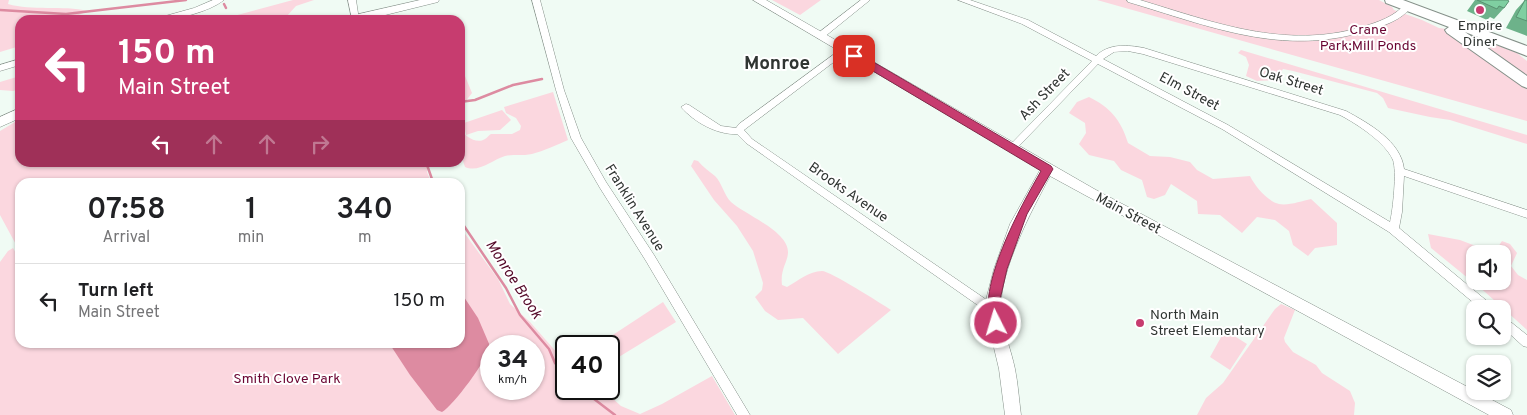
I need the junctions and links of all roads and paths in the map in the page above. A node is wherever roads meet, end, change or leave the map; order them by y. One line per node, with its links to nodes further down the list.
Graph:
1 (220, 0): 11 (street)
2 (352, 0): 12 (street)
3 (434, 0): 13 (street)
4 (536, 0): 35 (street, Franklin Avenue)
5 (758, 0): 15 (street, Main Street)
6 (866, 0): 15 (street)
7 (962, 0): 18 (street, Elm Street)
8 (1131, 0): 10 (street)
9 (1391, 0): 10 (main road)
10 (1408, 6): 14 (main road)
11 (179, 15)
12 (353, 15)
13 (370, 15)
14 (1439, 18): 17 (main road); 21 (main road)
15 (820, 36): 16 (street, Main Street)
16 (844, 50): 25 (street); 26 (street, Main Street)
17 (1527, 51)
18 (1097, 59): 26 (street, Ash Street); 28 (street, Oak Street); 30 (street, Elm Street)
19 (15, 64): 20 (street)
20 (0, 68)
21 (1527, 83)
22 (686, 107): 25 (street)
23 (15, 115): 24 (street)
24 (0, 123)
25 (739, 131): 32 (street, Brooks Avenue)
26 (1012, 148): 27 (street, Main Street)
27 (1047, 169): 32 (street); 37 (street, Main Street)
28 (1399, 171): 29 (street); 30 (street, Oak Street)
29 (1527, 214)
30 (1393, 228): 31 (street, Elm Street)
31 (1478, 300)
32 (993, 310): 36 (street)
33 (1511, 328): 34 (street)
34 (1527, 342)
35 (744, 415)
36 (1013, 415)
37 (1505, 415)

